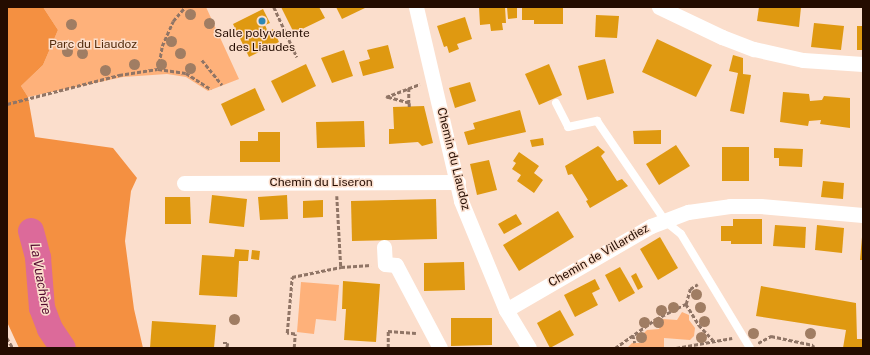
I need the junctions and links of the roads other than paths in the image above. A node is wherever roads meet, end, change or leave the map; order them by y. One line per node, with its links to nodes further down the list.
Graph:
1 (416, 7): 5 (street, Chemin du Liaudoz)
2 (659, 7): 3 (street)
3 (863, 64)
4 (556, 103): 8 (lane)
5 (458, 182): 6 (street, Chemin du Liseron); 10 (street, Chemin du Liaudoz)
6 (184, 183)
7 (863, 215): 8 (street, Chemin de Villardiez)
8 (666, 222): 10 (street, Chemin de Villardiez); 11 (lane)
9 (384, 247): 12 (street)
10 (506, 310): 13 (street, Chemin du Liaudoz)
11 (753, 346)
12 (440, 348)
13 (529, 348)

